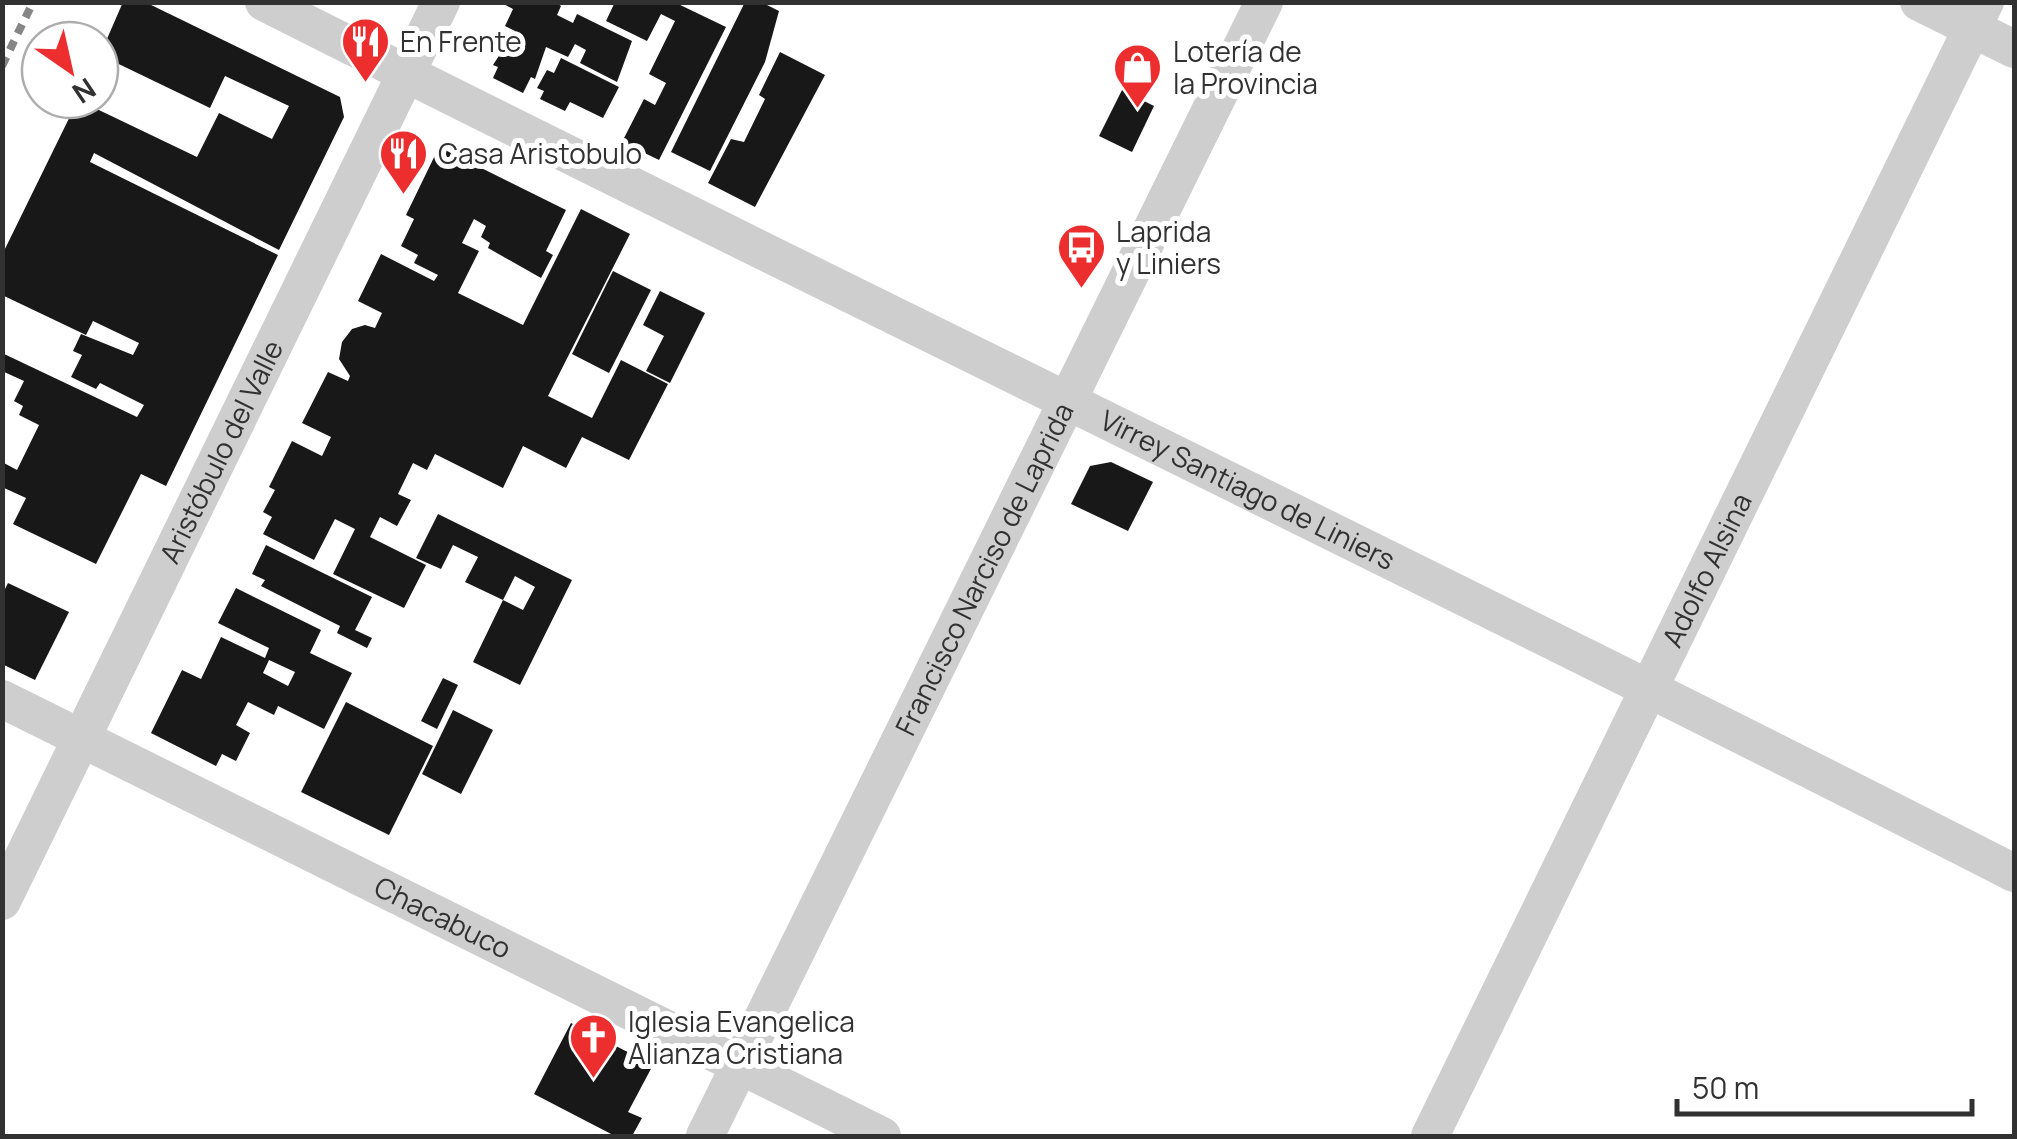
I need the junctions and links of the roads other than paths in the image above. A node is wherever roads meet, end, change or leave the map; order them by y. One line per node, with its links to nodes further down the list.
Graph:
1 (264, 2): 7 (street, Virrey Santiago de Liniers)
2 (441, 2): 7 (street, Aristóbulo del Valle)
3 (1264, 2): 8 (street, Francisco Narciso de Laprida)
4 (1920, 2): 5 (street)
5 (1979, 16): 6 (street); 9 (street, Adolfo Alsina)
6 (2014, 49)
7 (406, 74): 8 (street, Virrey Santiago de Liniers); 11 (street, Aristóbulo del Valle)
8 (1065, 402): 9 (street, Virrey Santiago de Liniers); 14 (street, Francisco Narciso de Laprida)
9 (1650, 687): 12 (street, Virrey Santiago de Liniers); 17 (street, Adolfo Alsina)
10 (2, 699): 11 (street, Chacabuco)
11 (82, 739): 13 (street, Aristóbulo del Valle); 14 (street, Chacabuco)
12 (2014, 872)
13 (2, 901)
14 (740, 1063): 15 (street, Francisco Narciso de Laprida); 16 (street, Chacabuco)
15 (705, 1136)
16 (882, 1136)
17 (1430, 1136)

